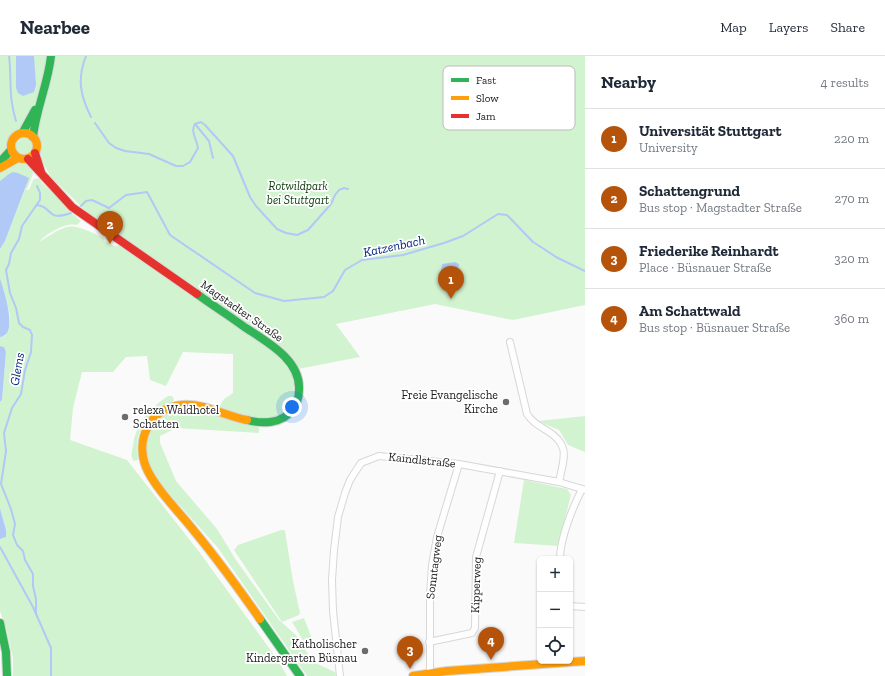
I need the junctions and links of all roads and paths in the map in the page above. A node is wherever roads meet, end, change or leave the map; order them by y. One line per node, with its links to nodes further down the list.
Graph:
1 (51, 56): 2 (main road)
2 (44, 91): 3 (main road); 4 (main road)
3 (23, 132): 4 (main road); 5 (main road)
4 (34, 136): 6 (main road)
5 (11, 150): 7 (main road); 9 (main road)
6 (35, 153): 8 (main road); 11 (main road, Magstadter Straße)
7 (18, 158): 8 (main road); 10 (main road)
8 (28, 159): 11 (main road, Magstadter Straße)
9 (0, 162)
10 (0, 168)
11 (40, 172): 25 (main road, Magstadter Straße)
12 (510, 342): 15 (street)
13 (459, 464): 14 (street, Kaindlstraße); 21 (street, Sonntagweg); 26 (street, Kaindlstraße)
14 (500, 471): 15 (street, Kaindlstraße); 21 (street, Kipperweg)
15 (559, 482): 16 (street, Kaindlstraße)
16 (584, 489): 17 (street)
17 (560, 556)
18 (573, 606): 19 (street)
19 (585, 607)
20 (0, 623): 24 (main road)
21 (429, 642): 23 (street, Sonntagweg)
22 (585, 661): 23 (main road)
23 (430, 674): 27 (main road)
24 (7, 676)
25 (300, 676)
26 (340, 676)
27 (413, 676)

